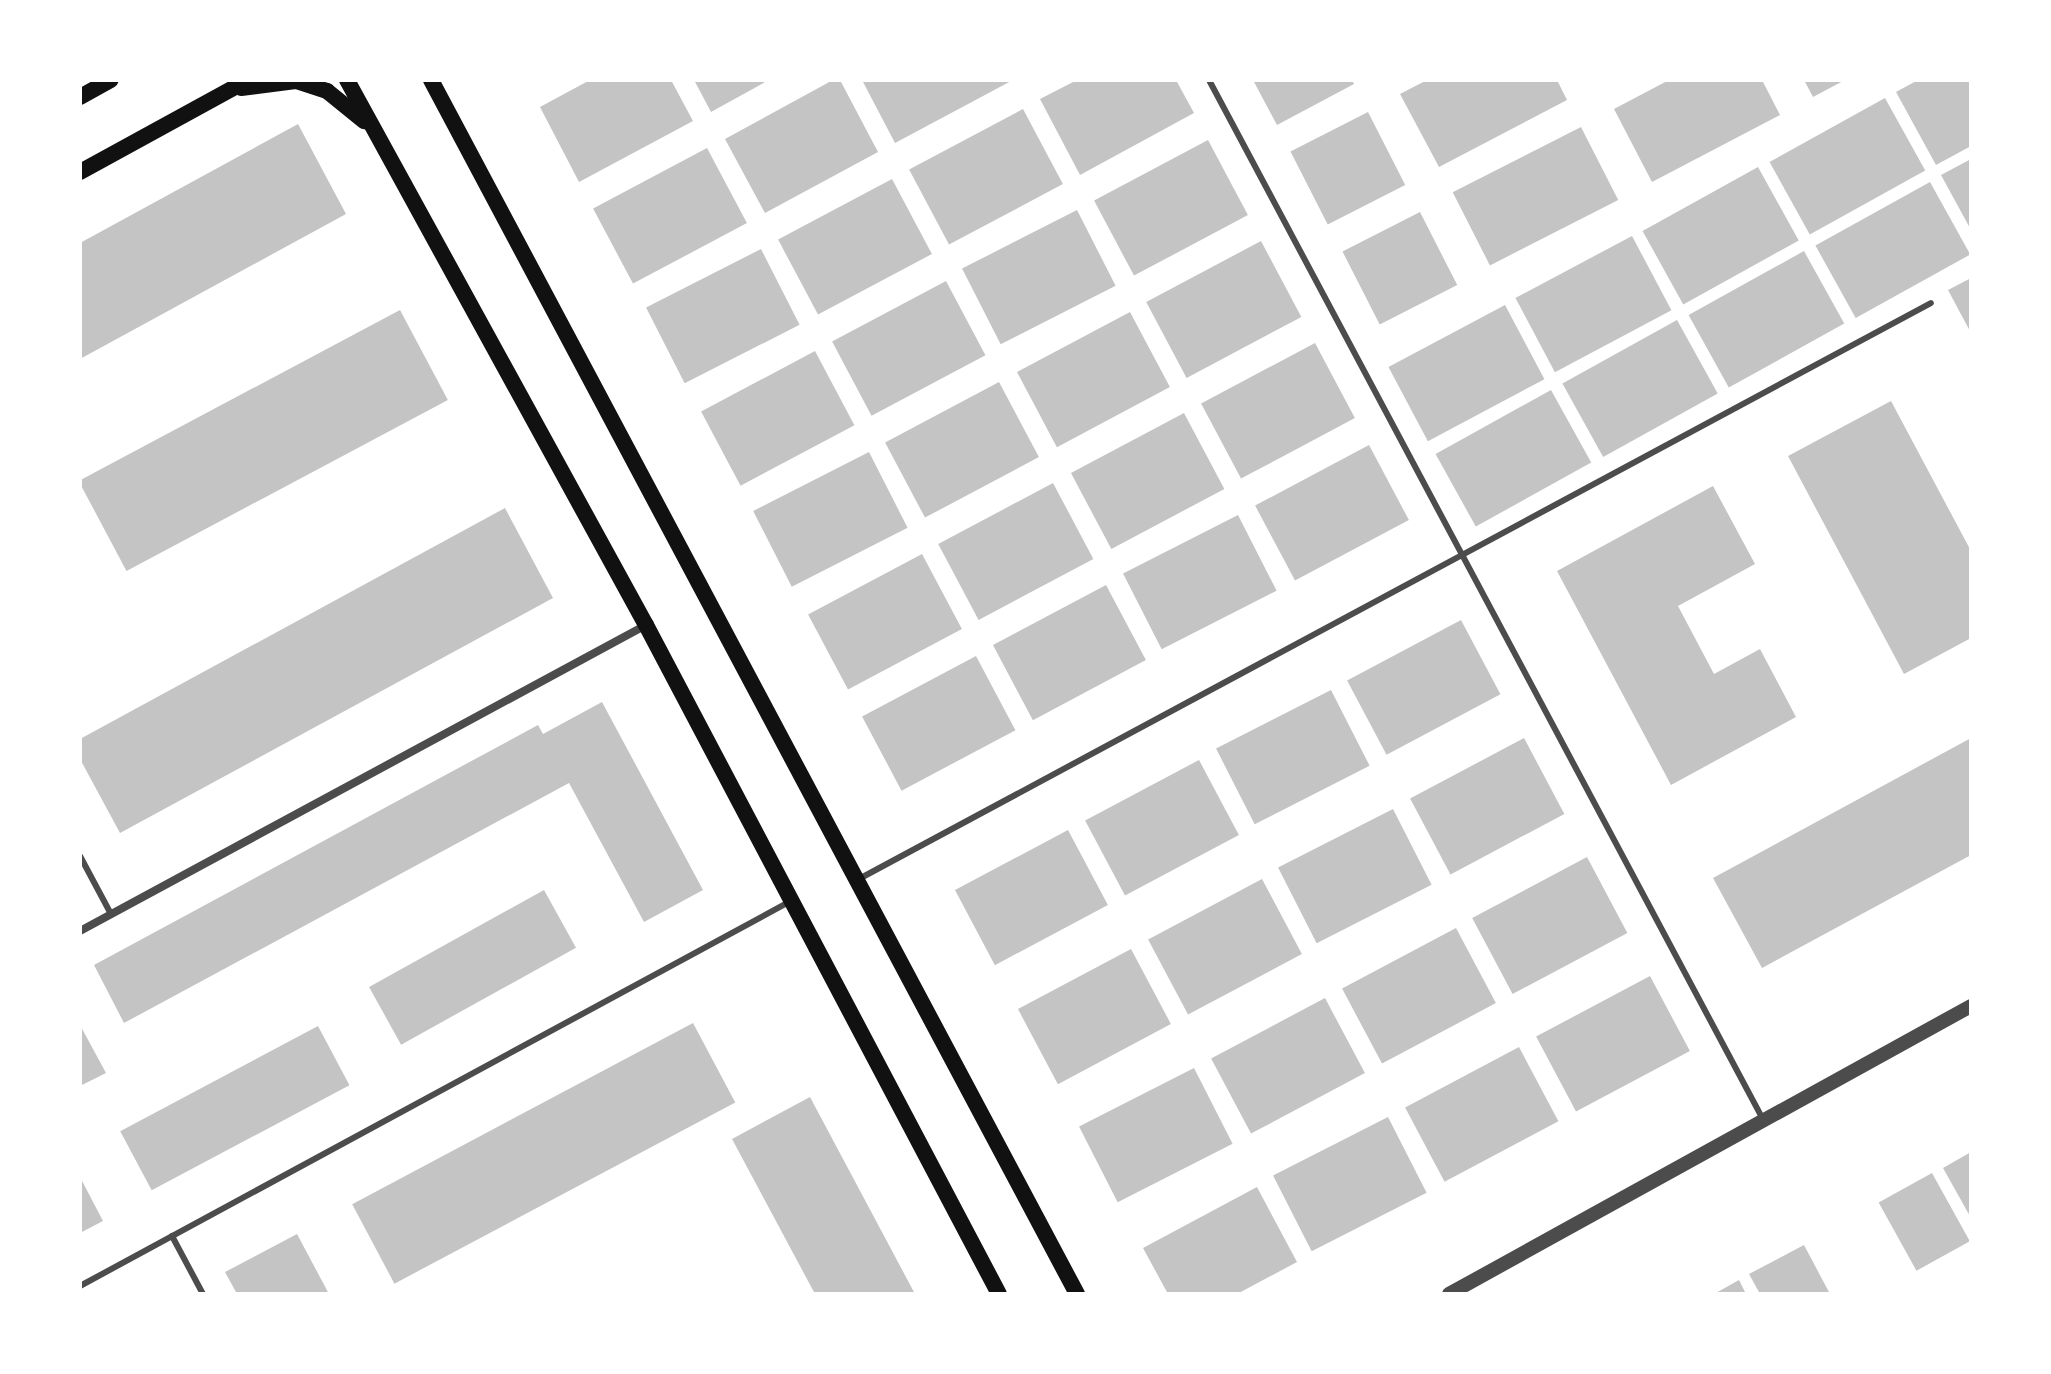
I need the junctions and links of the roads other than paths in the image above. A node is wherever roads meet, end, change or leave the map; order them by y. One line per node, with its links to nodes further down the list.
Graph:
1 (111, 80): 7 (main road)
2 (248, 80): 6 (main road)
3 (347, 80): 8 (main road)
4 (434, 80): 14 (main road)
5 (1209, 80): 11 (lane)
6 (227, 91): 8 (main road); 9 (main road)
7 (80, 97)
8 (376, 133): 12 (main road)
9 (80, 172)
10 (1931, 303): 11 (lane)
11 (1461, 555): 14 (lane); 19 (lane)
12 (646, 625): 15 (main road); 16 (street)
13 (80, 856): 16 (lane)
14 (857, 880): 24 (main road)
15 (792, 901): 20 (lane); 23 (main road)
16 (111, 914): 17 (street)
17 (80, 931)
18 (1971, 1006): 19 (street)
19 (1764, 1121): 25 (street)
20 (172, 1236): 21 (lane); 22 (lane)
21 (80, 1286)
22 (203, 1294)
23 (999, 1294)
24 (1077, 1294)
25 (1449, 1294)

